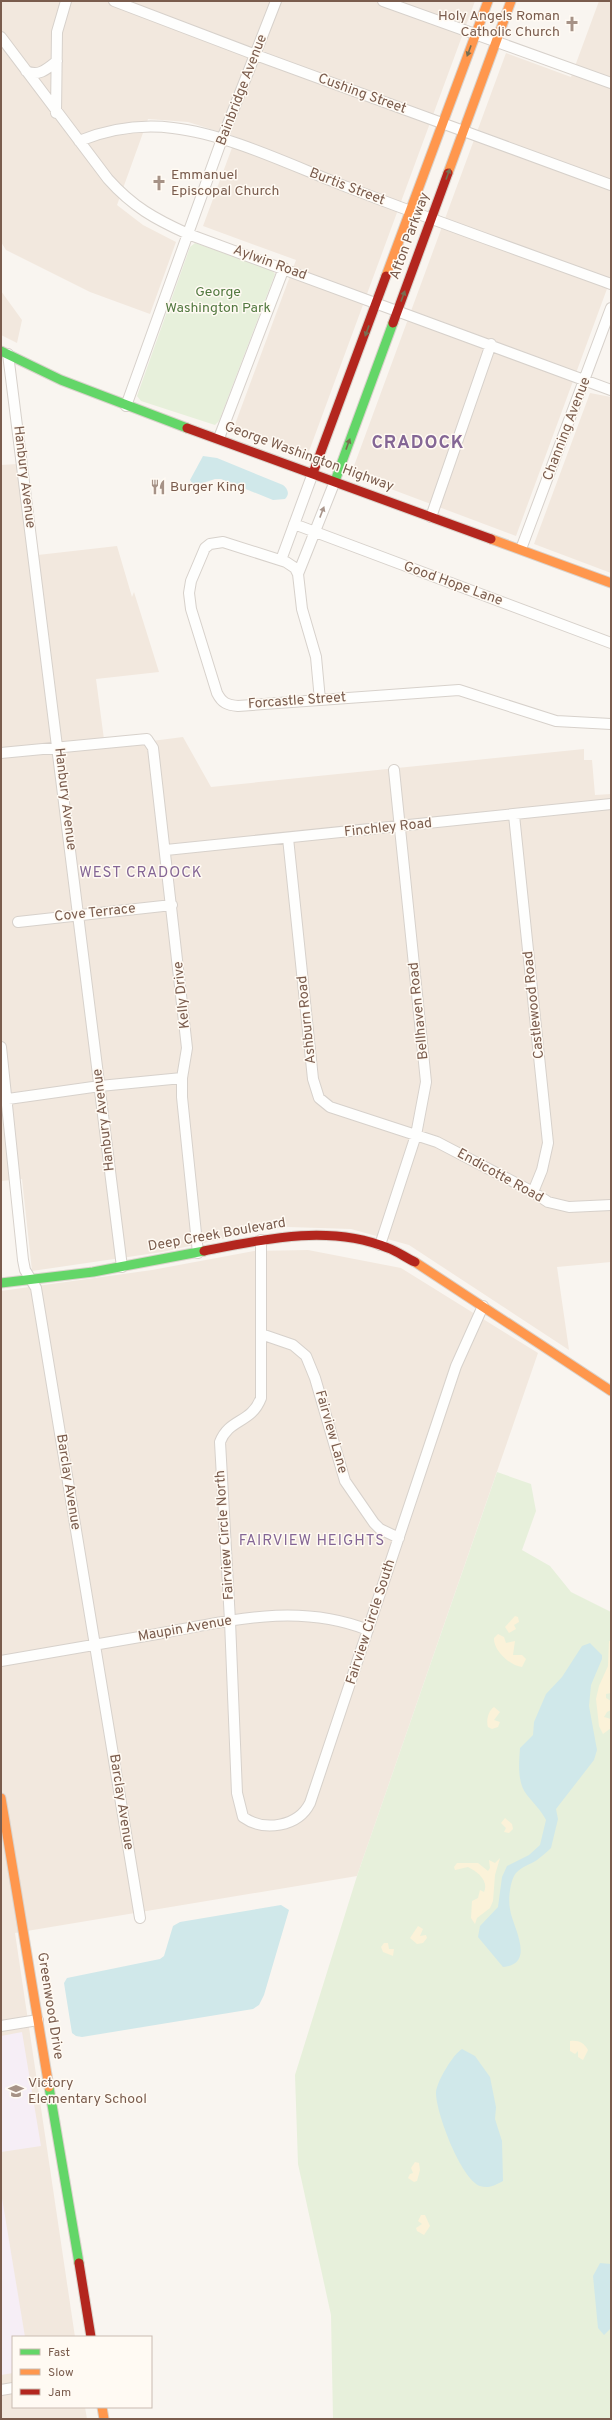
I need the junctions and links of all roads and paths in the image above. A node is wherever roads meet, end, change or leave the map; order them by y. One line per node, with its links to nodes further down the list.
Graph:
1 (66, 1): 11 (street)
2 (114, 1): 10 (street, Cushing Street)
3 (276, 1): 10 (street, Bainbridge Avenue)
4 (384, 1): 7 (street)
5 (488, 1): 7 (street, Afton Parkway)
6 (511, 1): 9 (street, Afton Parkway)
7 (475, 34): 9 (street); 15 (street, Afton Parkway, one-way to 15)
8 (1, 37): 12 (street, Aylwin Road)
9 (496, 42): 13 (street); 16 (street, Afton Parkway)
10 (256, 55): 15 (street, Cushing Street); 17 (street, Bainbridge Avenue)
11 (57, 61): 12 (street); 14 (street)
12 (26, 71): 14 (street, Aylwin Road)
13 (611, 84)
14 (56, 112): 18 (street, Aylwin Road)
15 (443, 123): 16 (street, Cushing Street); 20 (street, Afton Parkway)
16 (463, 131): 19 (street, Cushing Street); 21 (street, Afton Parkway, one-way to 16)
17 (222, 139): 18 (street, Burtis Street); 20 (street, Burtis Street); 22 (street, Bainbridge Avenue)
18 (79, 141): 22 (street, Aylwin Road)
19 (611, 185)
20 (410, 211): 21 (street, Burtis Street); 25 (street, Afton Parkway)
21 (432, 218): 24 (street, Burtis Street); 27 (street, Afton Parkway, one-way to 21)
22 (188, 234): 23 (street, Aylwin Road); 32 (street, Bainbridge Avenue)
23 (284, 268): 25 (street, Aylwin Road); 33 (street)
24 (611, 284)
25 (377, 302): 27 (street, Aylwin Road); 34 (street, Afton Parkway, one-way to 34)
26 (611, 308): 30 (street, Channing Avenue)
27 (398, 310): 28 (street, Aylwin Road); 35 (street, Afton Parkway, one-way to 27)
28 (491, 344): 30 (street, Aylwin Road); 36 (street)
29 (5, 352): 32 (street, George Washington Highway); 46 (street, Hanbury Avenue)
30 (585, 380): 31 (street, Aylwin Road); 39 (street, Channing Avenue)
31 (611, 390)
32 (126, 406): 33 (street, George Washington Highway)
33 (219, 438): 34 (street, George Washington Highway)
34 (313, 473): 35 (street, George Washington Highway); 37 (street)
35 (335, 481): 36 (street, George Washington Highway); 38 (street, one-way to 35)
36 (431, 517): 39 (street, George Washington Highway)
37 (294, 524): 38 (street, Good Hope Lane); 40 (street)
38 (314, 533): 41 (street); 43 (street, Good Hope Lane)
39 (521, 550): 42 (street, George Washington Highway)
40 (281, 560): 41 (street); 44 (street, Forcastle Street)
41 (298, 574): 44 (street)
42 (610, 580)
43 (611, 643)
44 (320, 700): 45 (street, Forcastle Street)
45 (611, 724)
46 (58, 749): 47 (street); 53 (street, Kelly Drive); 55 (street, Hanbury Avenue)
47 (1, 753)
48 (394, 770): 51 (street, Bellhaven Road)
49 (611, 804): 50 (street, Finchley Road)
50 (514, 815): 51 (street, Finchley Road); 62 (street, Castlewood Road)
51 (400, 827): 52 (street, Finchley Road); 61 (street, Bellhaven Road)
52 (288, 838): 53 (street, Finchley Road); 61 (street, Ashburn Road)
53 (166, 850): 54 (street, Kelly Drive)
54 (172, 905): 55 (street, Cove Terrace); 58 (street, Kelly Drive)
55 (80, 914): 56 (street, Cove Terrace); 59 (street, Hanbury Avenue)
56 (18, 922)
57 (1, 1047): 60 (street, Barclay Avenue)
58 (182, 1078): 59 (street); 66 (street, Kelly Drive)
59 (100, 1086): 60 (street); 67 (street, Hanbury Avenue)
60 (3, 1100): 68 (street, Barclay Avenue)
61 (416, 1135): 62 (street, Endicotte Road); 65 (street, Bellhaven Road)
62 (533, 1192): 63 (street, Endicotte Road)
63 (611, 1205)
64 (261, 1240): 65 (street, Deep Creek Boulevard); 66 (street, Deep Creek Boulevard); 71 (street, Fairview Circle North)
65 (380, 1245): 70 (street, Deep Creek Boulevard)
66 (198, 1252): 67 (street, Deep Creek Boulevard)
67 (122, 1267): 68 (street, Deep Creek Boulevard)
68 (31, 1279): 69 (street, Deep Creek Boulevard); 76 (street, Barclay Avenue)
69 (1, 1283)
70 (483, 1306): 72 (street, Deep Creek Boulevard); 73 (street, Fairview Circle South)
71 (261, 1334): 73 (street, Fairview Lane); 74 (street, Fairview Circle North)
72 (611, 1391)
73 (398, 1538): 75 (street, Fairview Circle South)
74 (230, 1621): 75 (street, Maupin Avenue); 76 (street, Maupin Avenue); 79 (street, Fairview Circle North)
75 (368, 1630): 79 (street, Fairview Circle South)
76 (95, 1645): 77 (street, Maupin Avenue); 80 (street, Barclay Avenue)
77 (1, 1661)
78 (1, 1798): 81 (street, Greenwood Drive)
79 (271, 1826)
80 (140, 1918)
81 (38, 2020): 82 (street); 83 (street, Greenwood Drive)
82 (1, 2026)
83 (91, 2336)
84 (12, 2388): 85 (street)
85 (1, 2390)
86 (102, 2408): 87 (street)
87 (104, 2419)

